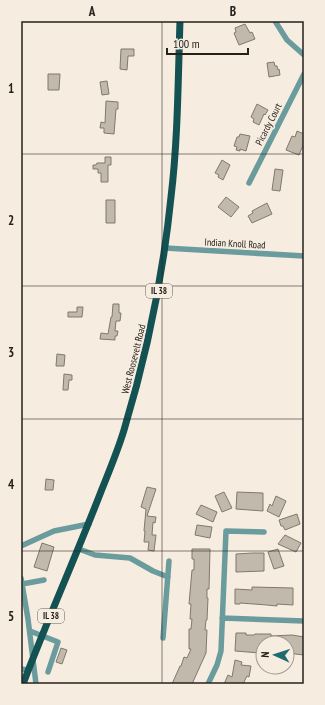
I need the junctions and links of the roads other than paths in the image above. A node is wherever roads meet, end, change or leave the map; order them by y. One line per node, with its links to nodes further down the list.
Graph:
1 (180, 21): 6 (main road, West Roosevelt Road / IL 38)
2 (275, 21): 3 (street)
3 (304, 55)
4 (304, 74): 5 (street, Picardy Court)
5 (249, 182)
6 (165, 248): 7 (street, Indian Knoll Road); 8 (main road, West Roosevelt Road / IL 38)
7 (304, 256)
8 (88, 524): 10 (street); 11 (main road, West Roosevelt Road / IL 38)
9 (264, 532): 16 (street)
10 (21, 546)
11 (79, 549): 13 (street); 19 (main road, West Roosevelt Road / IL 38)
12 (169, 561): 13 (street)
13 (168, 577): 20 (street)
14 (44, 580): 15 (street)
15 (22, 581): 18 (street)
16 (222, 618): 17 (street); 26 (street)
17 (304, 621)
18 (30, 631): 19 (street); 21 (street)
19 (43, 636): 21 (main road, West Roosevelt Road / IL 38); 23 (street)
20 (163, 638)
21 (33, 658): 22 (main road, West Roosevelt Road / IL 38); 25 (street)
22 (25, 670): 24 (main road, West Roosevelt Road / IL 38)
23 (48, 672)
24 (23, 684)
25 (36, 684)
26 (208, 684)

